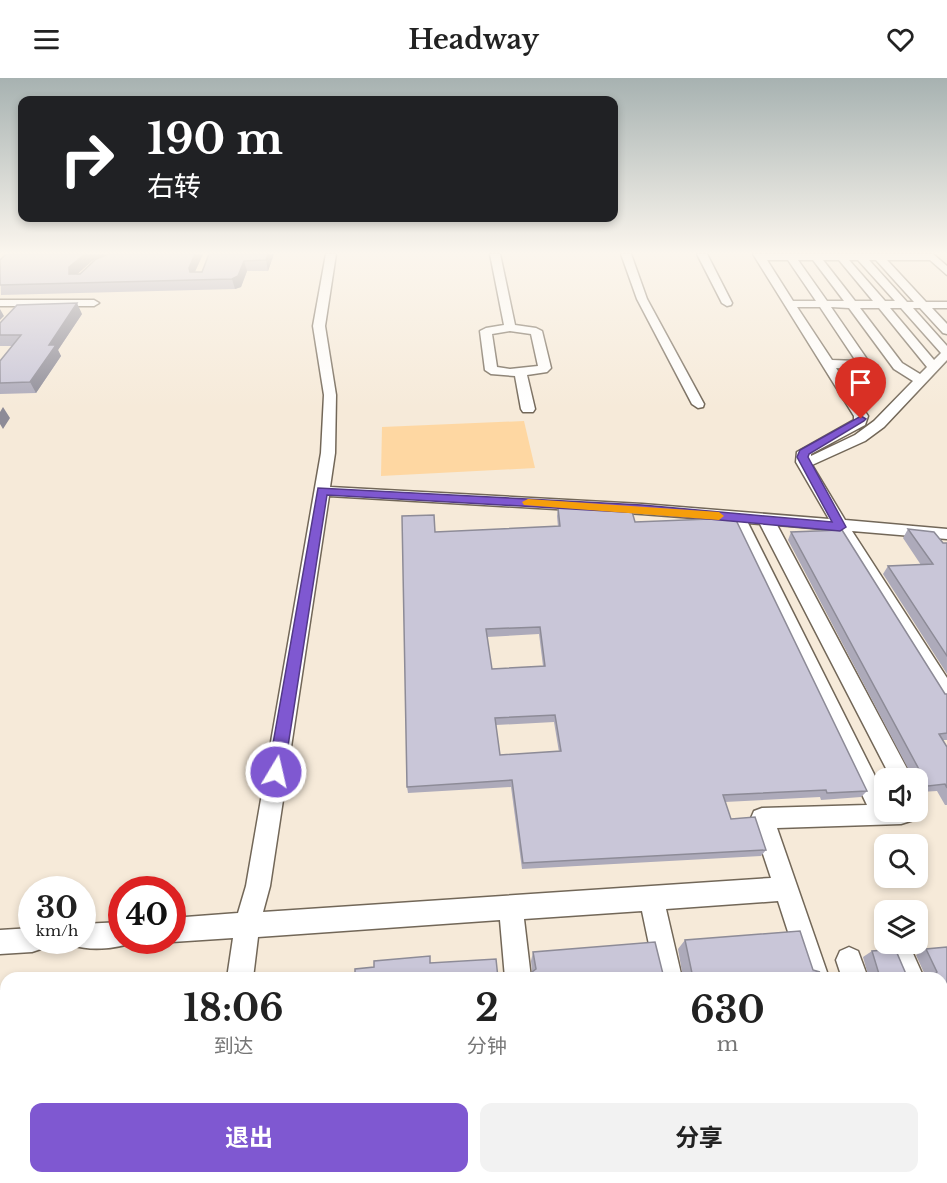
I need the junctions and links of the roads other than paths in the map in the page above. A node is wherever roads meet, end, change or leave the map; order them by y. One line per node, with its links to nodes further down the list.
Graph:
1 (852, 305): 18 (street)
2 (882, 305): 16 (street)
3 (903, 305): 14 (street)
4 (924, 305): 13 (street)
5 (24, 306): 11 (street)
6 (321, 306): 24 (street)
7 (505, 306): 12 (street)
8 (646, 306): 19 (street)
9 (791, 306): 15 (street)
10 (825, 306): 15 (street)
11 (11, 319)
12 (510, 328): 17 (street); 17 (street)
13 (947, 331)
14 (947, 353): 16 (street)
15 (828, 364): 21 (street)
16 (934, 367): 18 (street)
17 (520, 372): 20 (street)
18 (920, 380): 22 (street)
19 (698, 404)
20 (528, 409)
21 (861, 419): 22 (street); 23 (street)
22 (879, 424): 23 (street)
23 (805, 464): 27 (street)
24 (322, 491): 25 (street); 36 (street)
25 (738, 518): 26 (street); 31 (street)
26 (766, 520): 27 (street); 30 (street)
27 (840, 527): 28 (street); 29 (street)
28 (947, 534)
29 (947, 694)
30 (897, 768)
31 (874, 796)
32 (874, 814): 33 (street)
33 (786, 889): 34 (street); 43 (street)
34 (651, 898): 35 (street); 42 (street)
35 (511, 907): 36 (street); 41 (street)
36 (247, 925): 37 (street); 40 (street)
37 (186, 929)
38 (18, 941): 39 (street)
39 (0, 942)
40 (241, 972)
41 (517, 972)
42 (668, 972)
43 (814, 972)

